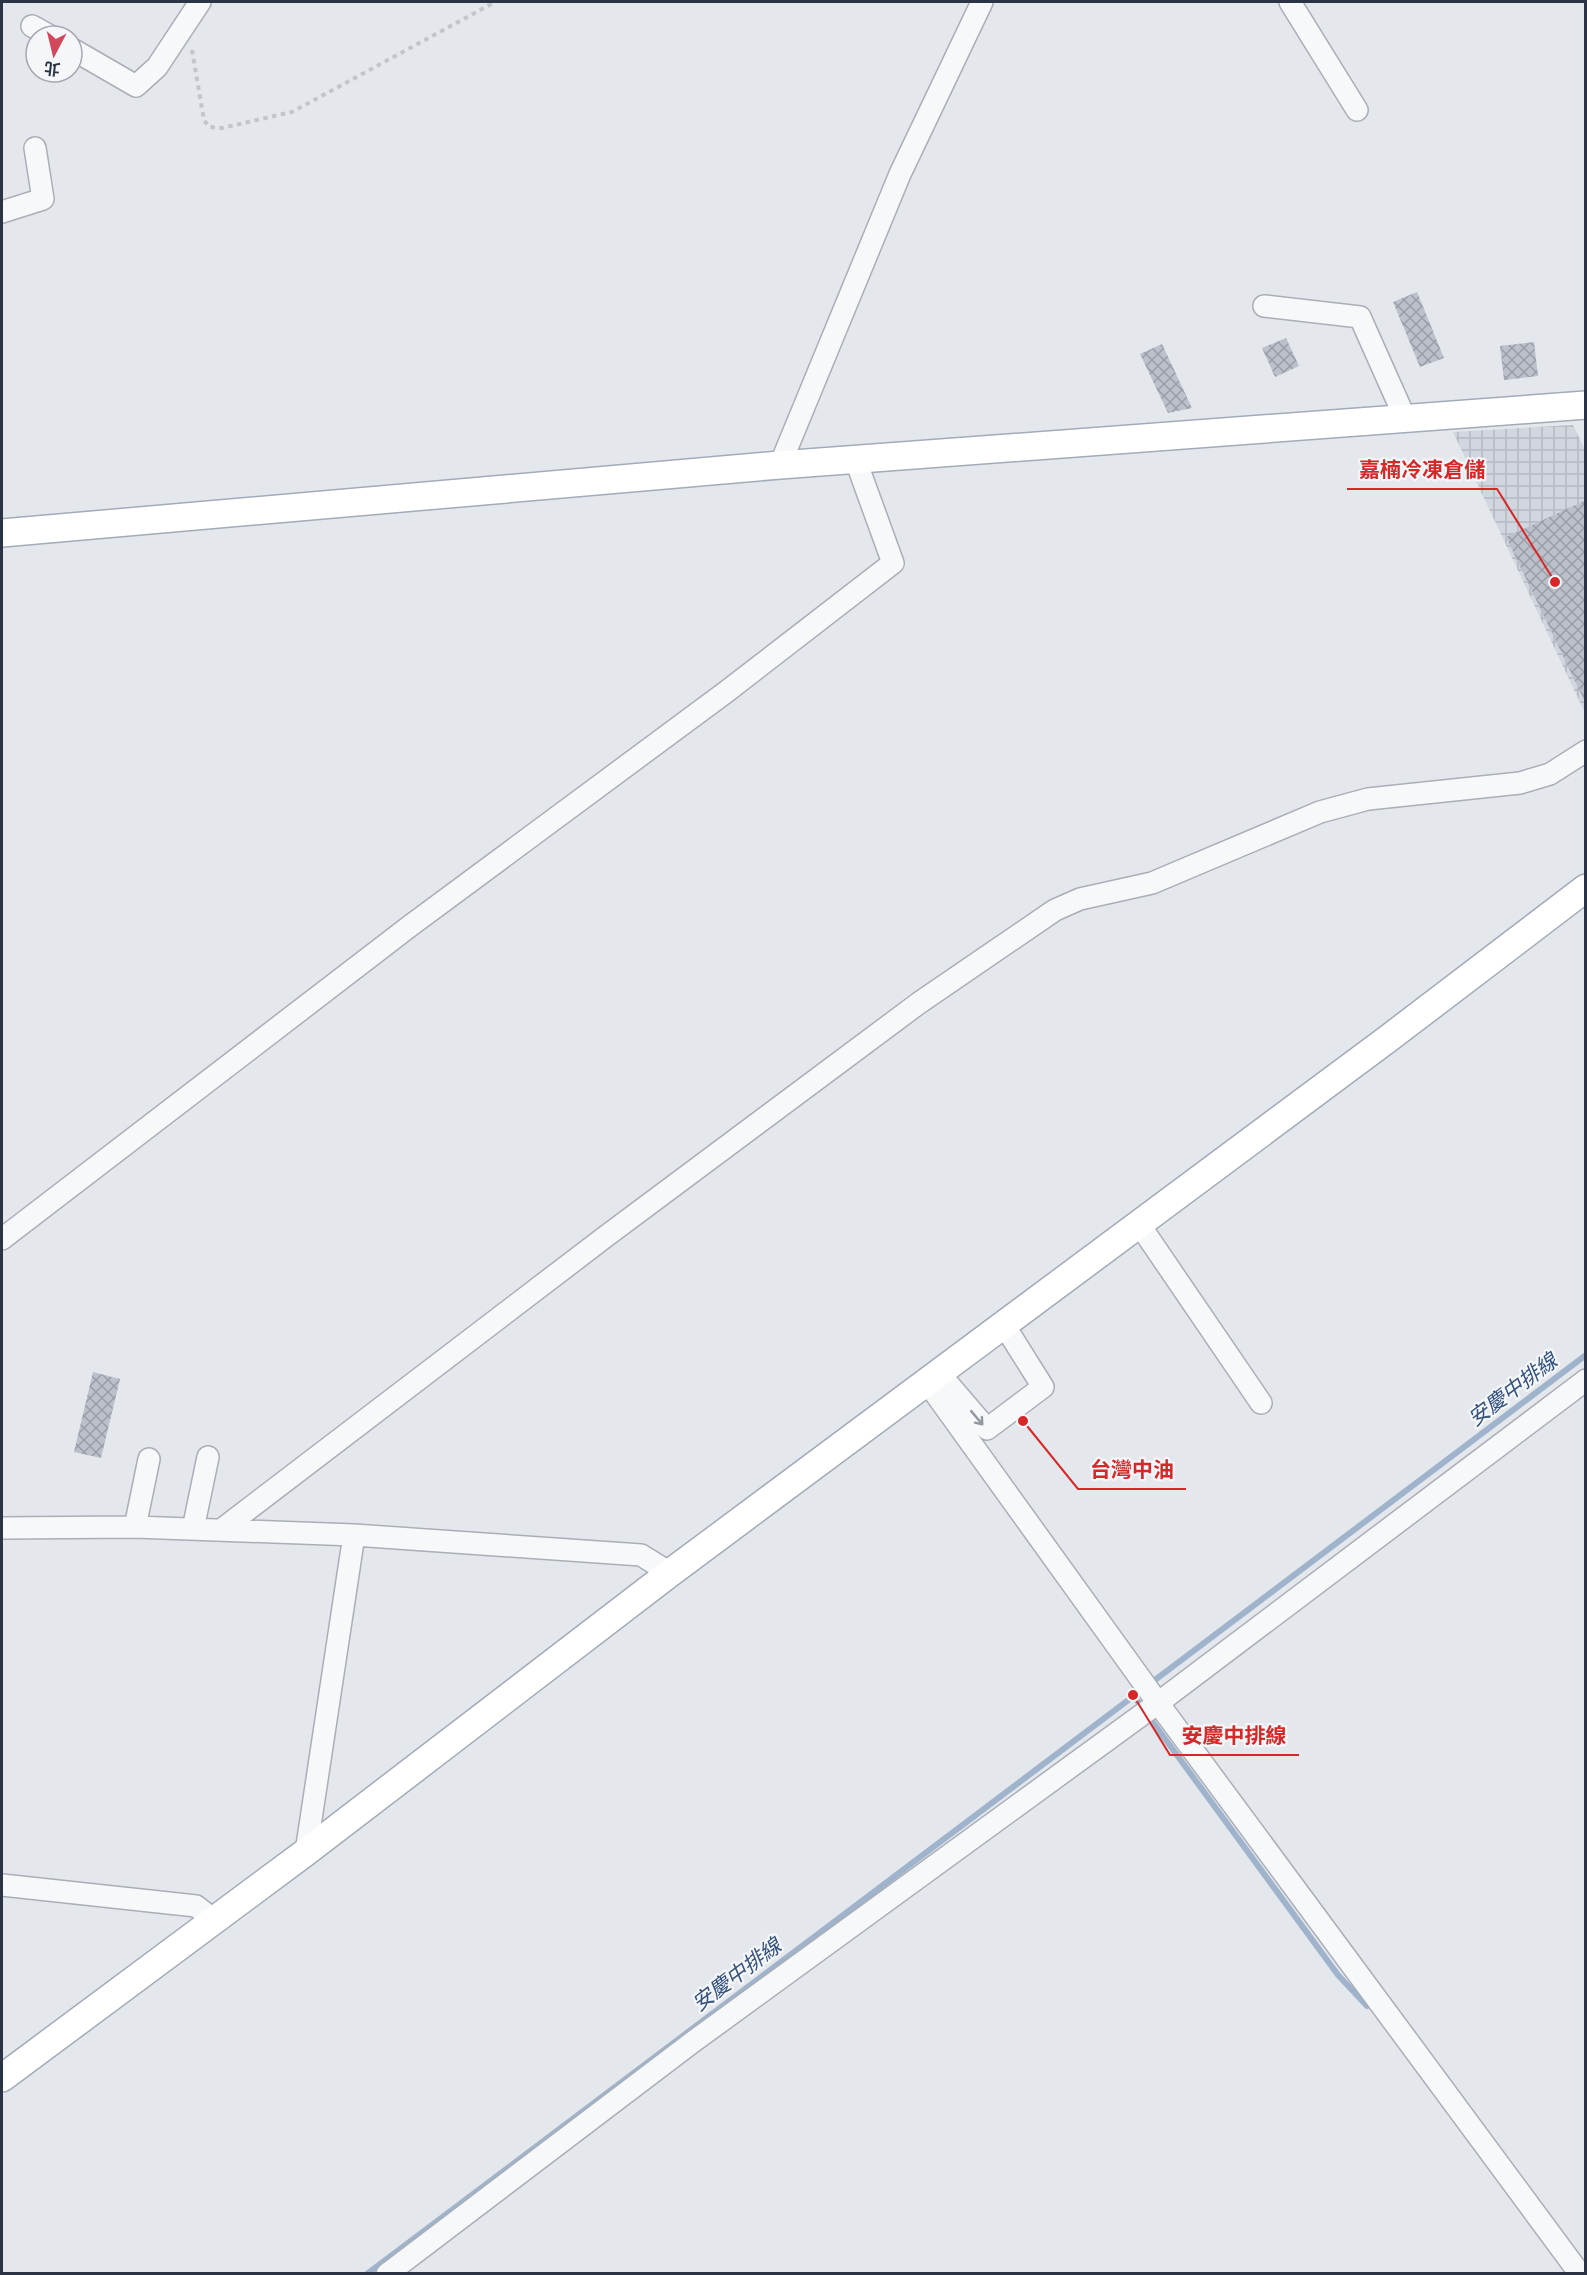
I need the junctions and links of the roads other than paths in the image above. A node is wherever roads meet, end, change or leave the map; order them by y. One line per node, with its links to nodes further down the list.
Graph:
1 (200, 2): 4 (street)
2 (982, 2): 12 (street)
3 (1290, 2): 5 (street)
4 (84, 56)
5 (1357, 110)
6 (35, 148): 7 (street)
7 (2, 212)
8 (1264, 306): 10 (street)
9 (1586, 405): 10 (main road)
10 (1405, 418): 11 (main road)
11 (856, 461): 12 (main road); 17 (street)
12 (780, 465): 13 (main road)
13 (2, 533)
14 (1586, 751): 27 (street)
15 (1586, 888): 16 (main road)
16 (1139, 1224): 18 (main road); 21 (street)
17 (2, 1239)
18 (1004, 1325): 19 (main road); 19 (street, one-way to 18)
19 (933, 1378): 29 (main road); 30 (street)
20 (1586, 1380): 30 (street)
21 (1262, 1403)
22 (208, 1457): 26 (street)
23 (150, 1460): 24 (street)
24 (135, 1527): 25 (street); 26 (street)
25 (2, 1528)
26 (193, 1529): 27 (street)
27 (221, 1530): 28 (street)
28 (354, 1535): 29 (street); 31 (street)
29 (670, 1573): 31 (main road)
30 (1155, 1699): 35 (street); 36 (street)
31 (306, 1852): 33 (main road)
32 (2, 1885): 33 (street)
33 (214, 1920): 34 (main road)
34 (2, 2078)
35 (387, 2274)
36 (1580, 2274)

